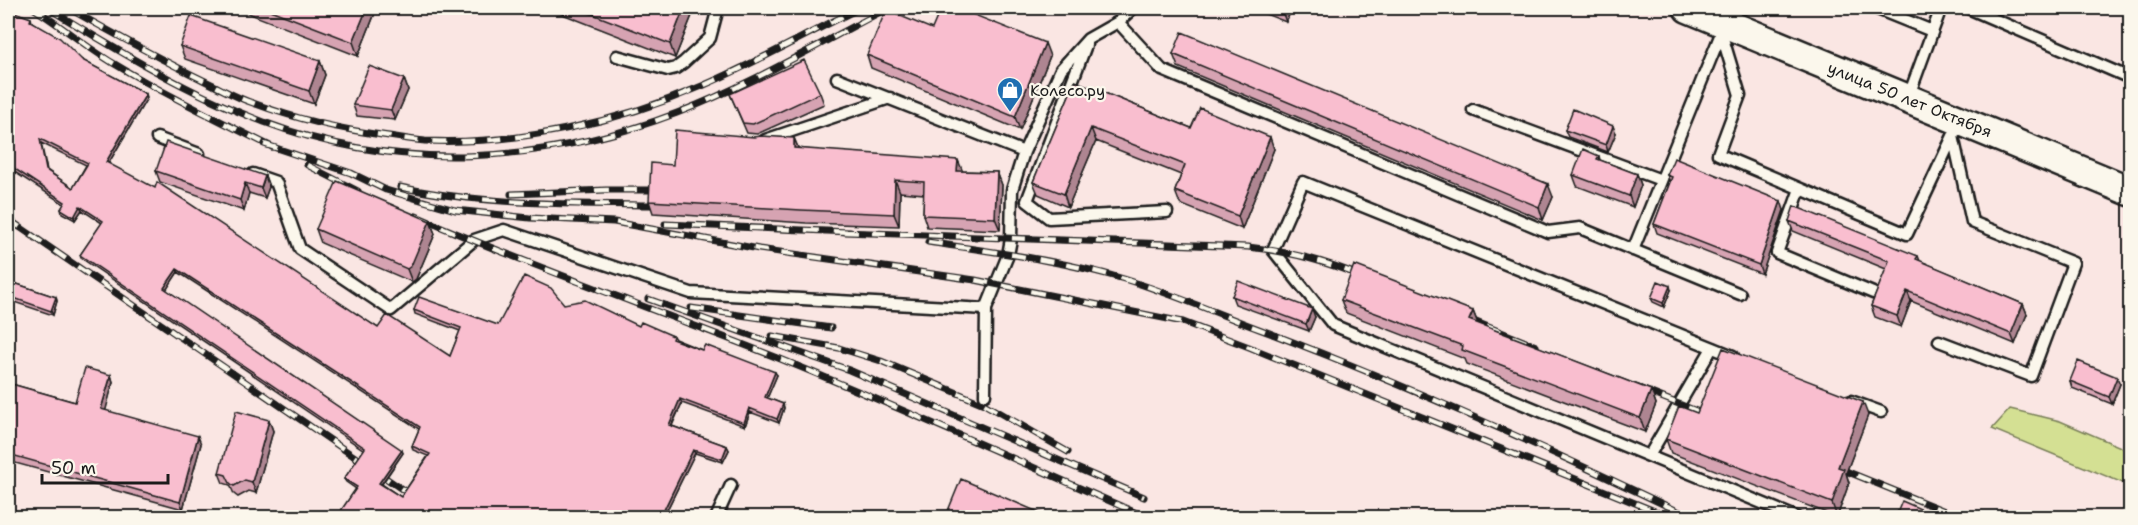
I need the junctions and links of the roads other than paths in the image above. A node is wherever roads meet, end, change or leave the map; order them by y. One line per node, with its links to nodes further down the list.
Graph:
1 (718, 8): 11 (lane)
2 (1133, 8): 7 (lane)
3 (1688, 8): 8 (main road, улица 50 лет Октября)
4 (1875, 8): 9 (lane)
5 (1941, 8): 9 (lane)
6 (1968, 8): 13 (lane)
7 (1118, 22): 10 (lane); 27 (lane)
8 (1723, 28): 15 (main road, улица 50 лет Октября); 23 (lane); 24 (lane)
9 (1932, 31): 15 (lane)
10 (1088, 39): 20 (lane); 26 (lane)
11 (617, 56)
12 (837, 78): 14 (lane)
13 (2130, 78)
14 (890, 98): 19 (lane); 20 (lane)
15 (1908, 98): 17 (main road, улица 50 лет Октября)
16 (1473, 110): 23 (lane)
17 (1956, 128): 24 (lane); 25 (main road, улица 50 лет Октября); 31 (lane)
18 (157, 138): 21 (lane)
19 (749, 141)
20 (1024, 152): 30 (lane)
21 (211, 158)
22 (243, 170): 30 (lane)
23 (1661, 180): 27 (lane)
24 (1800, 189): 28 (lane)
25 (2130, 191)
26 (1167, 212)
27 (1633, 250): 29 (lane)
28 (1873, 293)
29 (1740, 294)
30 (986, 309): 34 (lane)
31 (1939, 341)
32 (1712, 348): 33 (lane); 37 (lane); 37 (lane)
33 (1744, 360)
34 (986, 395)
35 (1839, 396): 36 (lane)
36 (1881, 412)
37 (1648, 456): 40 (lane)
38 (731, 485): 39 (lane)
39 (716, 518)
40 (1798, 518)

